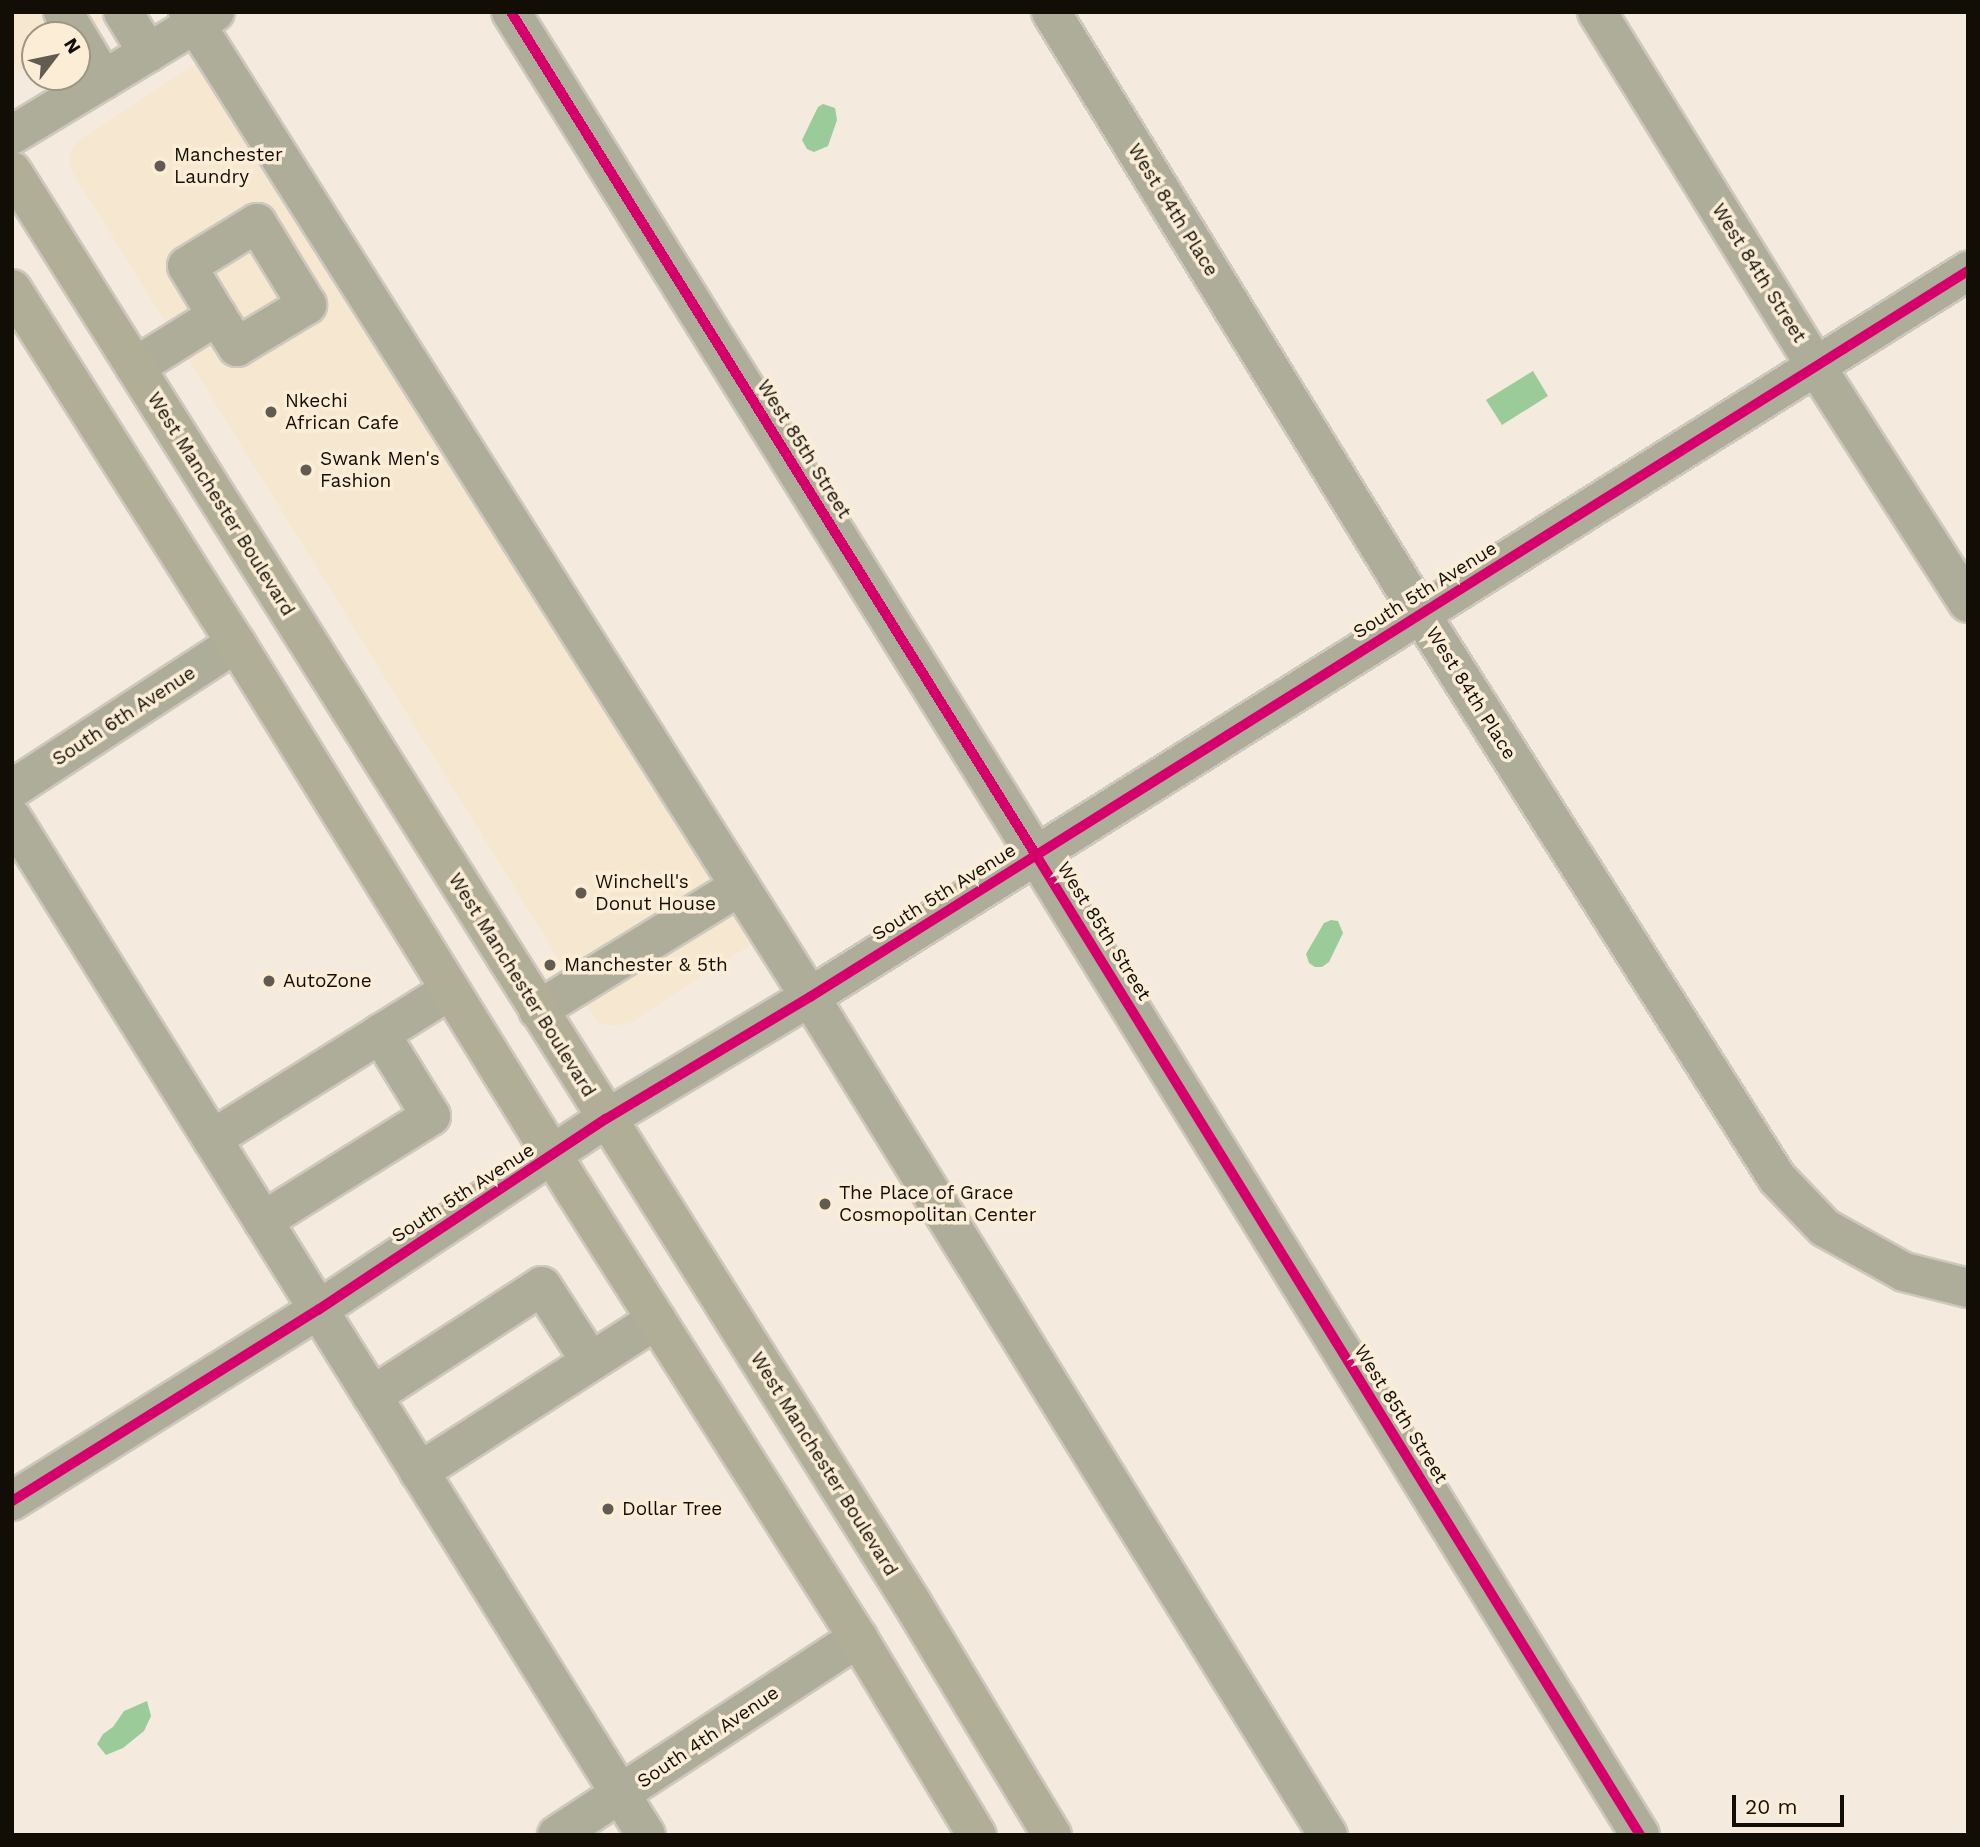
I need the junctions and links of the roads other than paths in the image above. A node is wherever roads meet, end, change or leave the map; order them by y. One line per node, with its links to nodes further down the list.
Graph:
1 (63, 12): 8 (street)
2 (123, 12): 7 (street)
3 (511, 12): 23 (street, West 85th Street)
4 (1051, 12): 19 (street, West 84th Place)
5 (1597, 12): 17 (street, West 84th Street)
6 (200, 16): 7 (street); 11 (street)
7 (148, 53): 8 (street)
8 (104, 80): 9 (street)
9 (12, 135)
10 (12, 171): 16 (main road, West Manchester Boulevard)
11 (303, 194): 12 (street); 24 (street)
12 (257, 223): 15 (street); 15 (street)
13 (1968, 271): 17 (street, South 5th Avenue)
14 (12, 289): 20 (main road)
15 (217, 316): 16 (street)
16 (135, 367): 27 (main road, West Manchester Boulevard)
17 (1817, 368): 18 (street, West 84th Street); 19 (street, South 5th Avenue)
18 (1968, 603)
19 (1420, 613): 23 (street, South 5th Avenue); 33 (street, West 84th Place)
20 (236, 643): 21 (street, South 6th Avenue); 25 (main road)
21 (12, 789)
22 (12, 818): 30 (street)
23 (1036, 855): 26 (street, South 5th Avenue); 42 (street, West 85th Street)
24 (740, 886): 26 (street); 27 (street)
25 (450, 990): 28 (street); 31 (main road)
26 (810, 997): 29 (street, South 5th Avenue); 47 (street)
27 (538, 1010): 29 (main road, West Manchester Boulevard)
28 (380, 1033): 30 (street); 32 (street)
29 (606, 1119): 31 (street, South 5th Avenue); 46 (main road, West Manchester Boulevard)
30 (212, 1139): 32 (street)
31 (552, 1155): 34 (street, South 5th Avenue); 35 (main road)
32 (263, 1221): 34 (street)
33 (1968, 1288)
34 (318, 1310): 37 (street); 39 (street, South 5th Avenue)
35 (656, 1320): 36 (street); 40 (main road)
36 (591, 1362): 37 (street); 38 (street)
37 (372, 1396): 38 (street)
38 (419, 1472): 41 (street)
39 (12, 1501)
40 (858, 1639): 41 (street, South 4th Avenue); 45 (main road)
41 (621, 1795): 43 (street, South 4th Avenue); 44 (street)
42 (1628, 1831)
43 (557, 1835)
44 (646, 1835)
45 (977, 1835)
46 (1052, 1835)
47 (1328, 1835)

